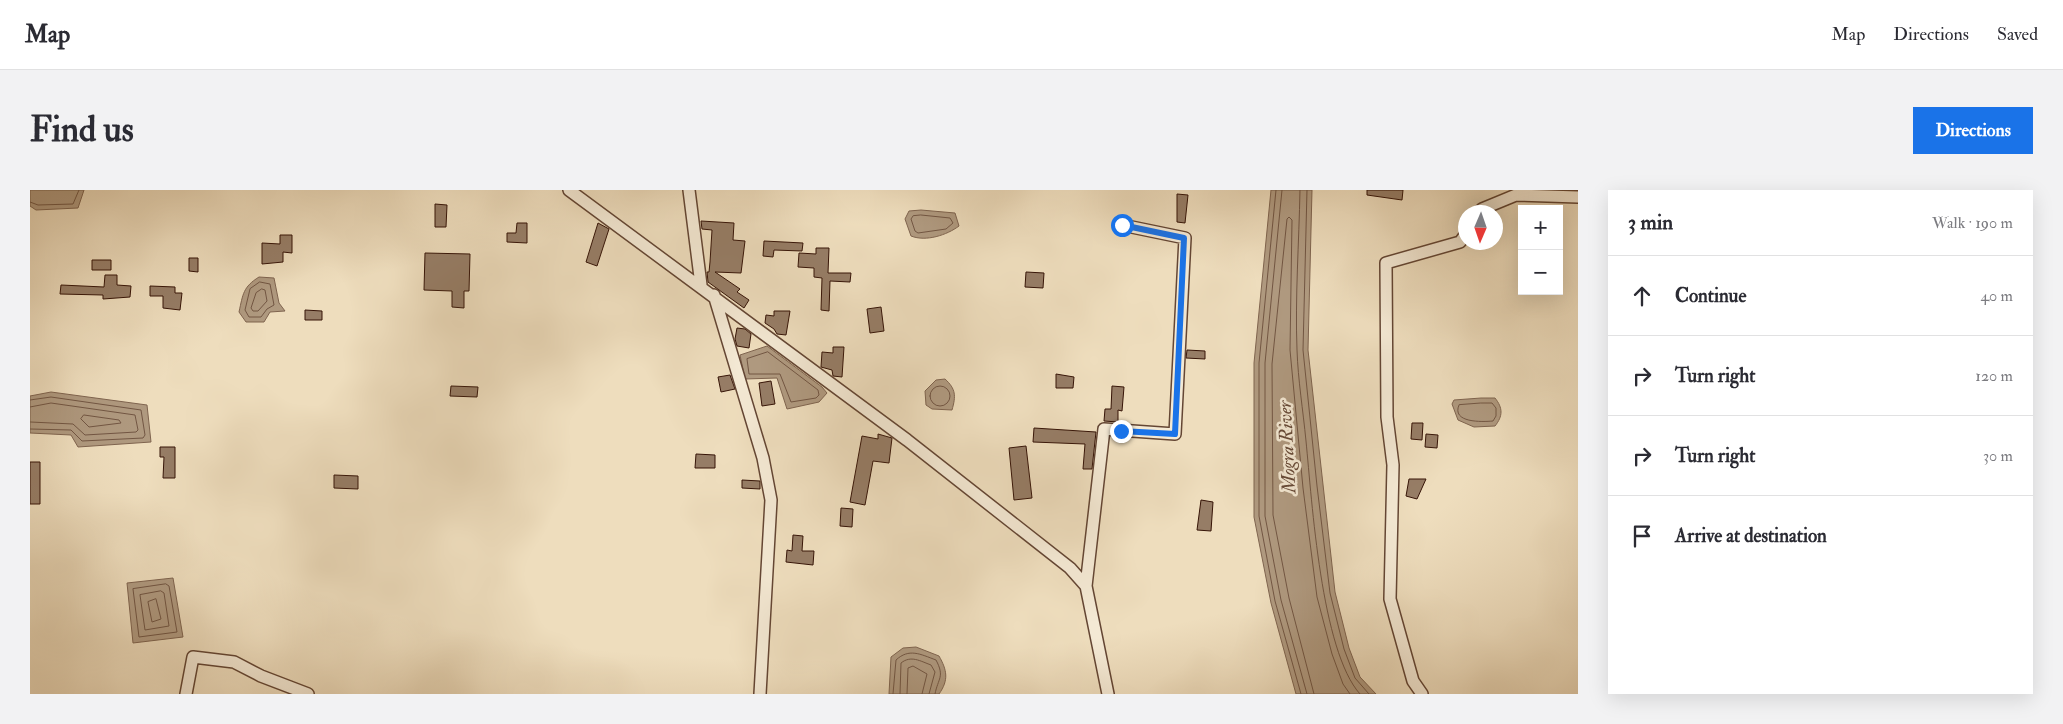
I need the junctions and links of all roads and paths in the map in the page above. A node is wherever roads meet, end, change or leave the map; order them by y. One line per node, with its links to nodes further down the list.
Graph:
1 (570, 190): 7 (street)
2 (689, 190): 7 (street)
3 (1578, 197): 4 (street)
4 (1492, 205)
5 (1122, 225): 9 (street)
6 (1458, 243): 14 (street)
7 (700, 285): 8 (street)
8 (714, 296): 9 (street); 12 (street)
9 (1086, 586): 13 (street)
10 (186, 694): 11 (street)
11 (308, 694)
12 (760, 694)
13 (1108, 694)
14 (1422, 694)

